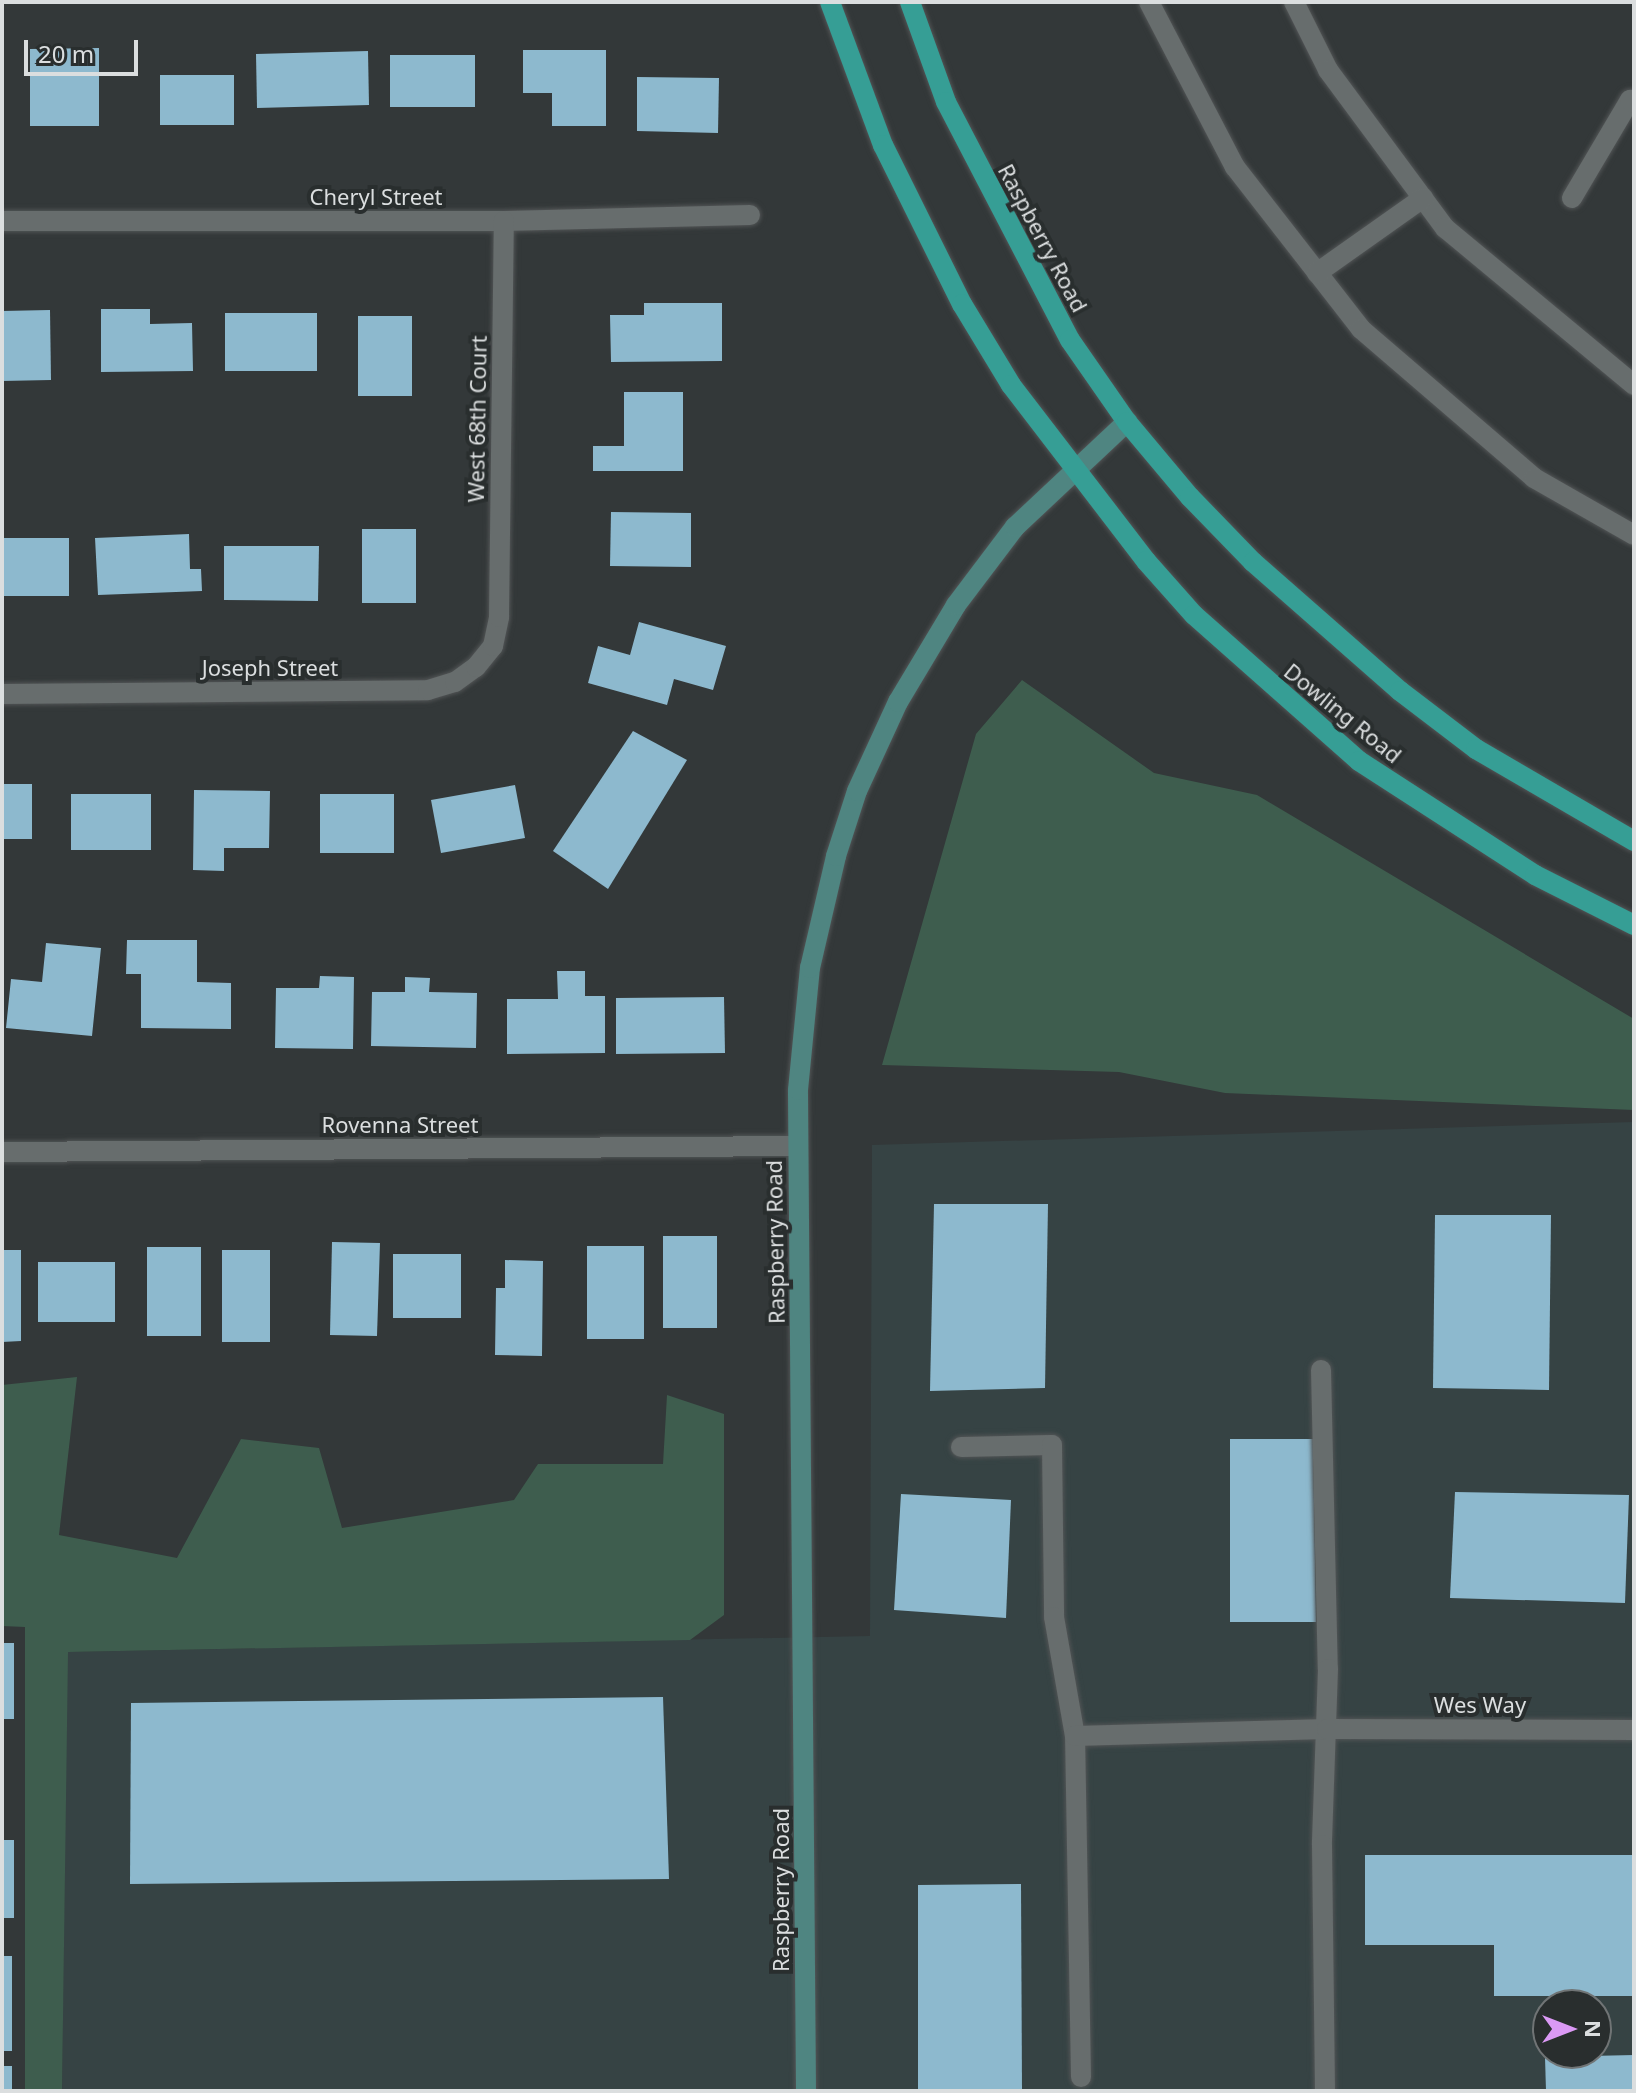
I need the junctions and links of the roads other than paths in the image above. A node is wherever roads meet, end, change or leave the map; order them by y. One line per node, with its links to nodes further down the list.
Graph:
1 (830, 2): 14 (main road)
2 (910, 2): 13 (main road, Raspberry Road)
3 (1149, 2): 11 (street)
4 (1294, 2): 6 (street)
5 (1634, 103): 7 (street)
6 (1423, 198): 11 (street); 12 (street)
7 (1572, 198)
8 (750, 215): 10 (street, Cheryl Street)
9 (2, 221): 10 (street, Cheryl Street)
10 (504, 221): 16 (street, West 68th Court)
11 (1317, 273): 15 (street)
12 (1634, 385)
13 (1127, 422): 14 (main road, Raspberry Road); 18 (main road)
14 (1075, 470): 19 (main road, Dowling Road); 20 (main road, Raspberry Road)
15 (1634, 535)
16 (499, 617): 17 (street, Joseph Street)
17 (2, 694)
18 (1634, 841)
19 (1634, 925)
20 (798, 1146): 21 (street, Rovenna Street); 28 (main road, Raspberry Road)
21 (2, 1152)
22 (1321, 1370): 24 (street)
23 (961, 1447): 26 (street)
24 (1327, 1729): 25 (street, Wes Way); 26 (street, Wes Way); 29 (street)
25 (1634, 1730)
26 (1075, 1736): 27 (street)
27 (1081, 2077)
28 (806, 2091)
29 (1325, 2091)

